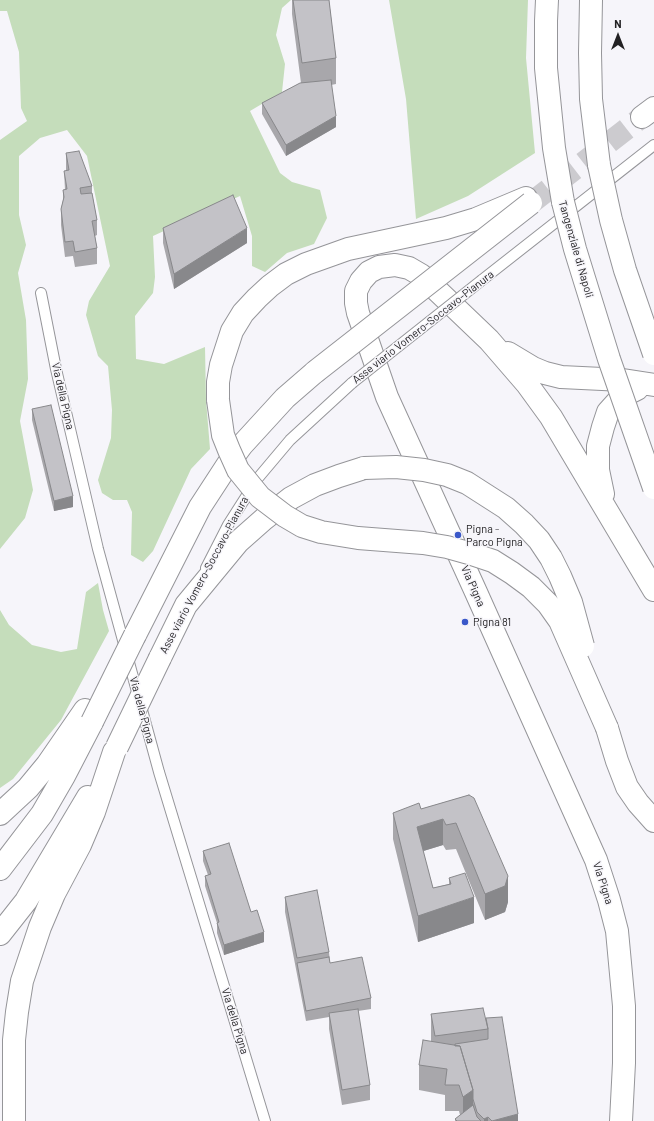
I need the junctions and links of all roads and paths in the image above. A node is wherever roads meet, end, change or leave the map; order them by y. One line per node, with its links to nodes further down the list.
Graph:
1 (547, 0): 8 (main road, Tangenziale di Napoli, bridge)
2 (591, 0): 6 (main road, bridge)
3 (654, 145): 11 (lane, Asse viario Vomero-Soccavo-Pianura, bridge)
4 (41, 293): 20 (lane, Via della Pigna)
5 (489, 340): 7 (main road, Via Pigna); 9 (main road, Via Pigna); 21 (main road, Via Pigna)
6 (654, 354)
7 (654, 385): 9 (main road, Via Pigna)
8 (654, 488)
9 (613, 519): 10 (main road, Via Pigna)
10 (654, 590)
11 (186, 605): 13 (main road, bridge); 14 (main road, Asse viario Vomero-Soccavo-Pianura, bridge)
12 (90, 714): 13 (main road, bridge); 15 (main road); 17 (main road)
13 (607, 728): 16 (main road)
14 (115, 749): 18 (main road, Asse viario Vomero-Soccavo-Pianura); 19 (main road)
15 (0, 814)
16 (654, 821)
17 (0, 869)
18 (0, 934)
19 (14, 1121)
20 (265, 1121)
21 (621, 1121)

